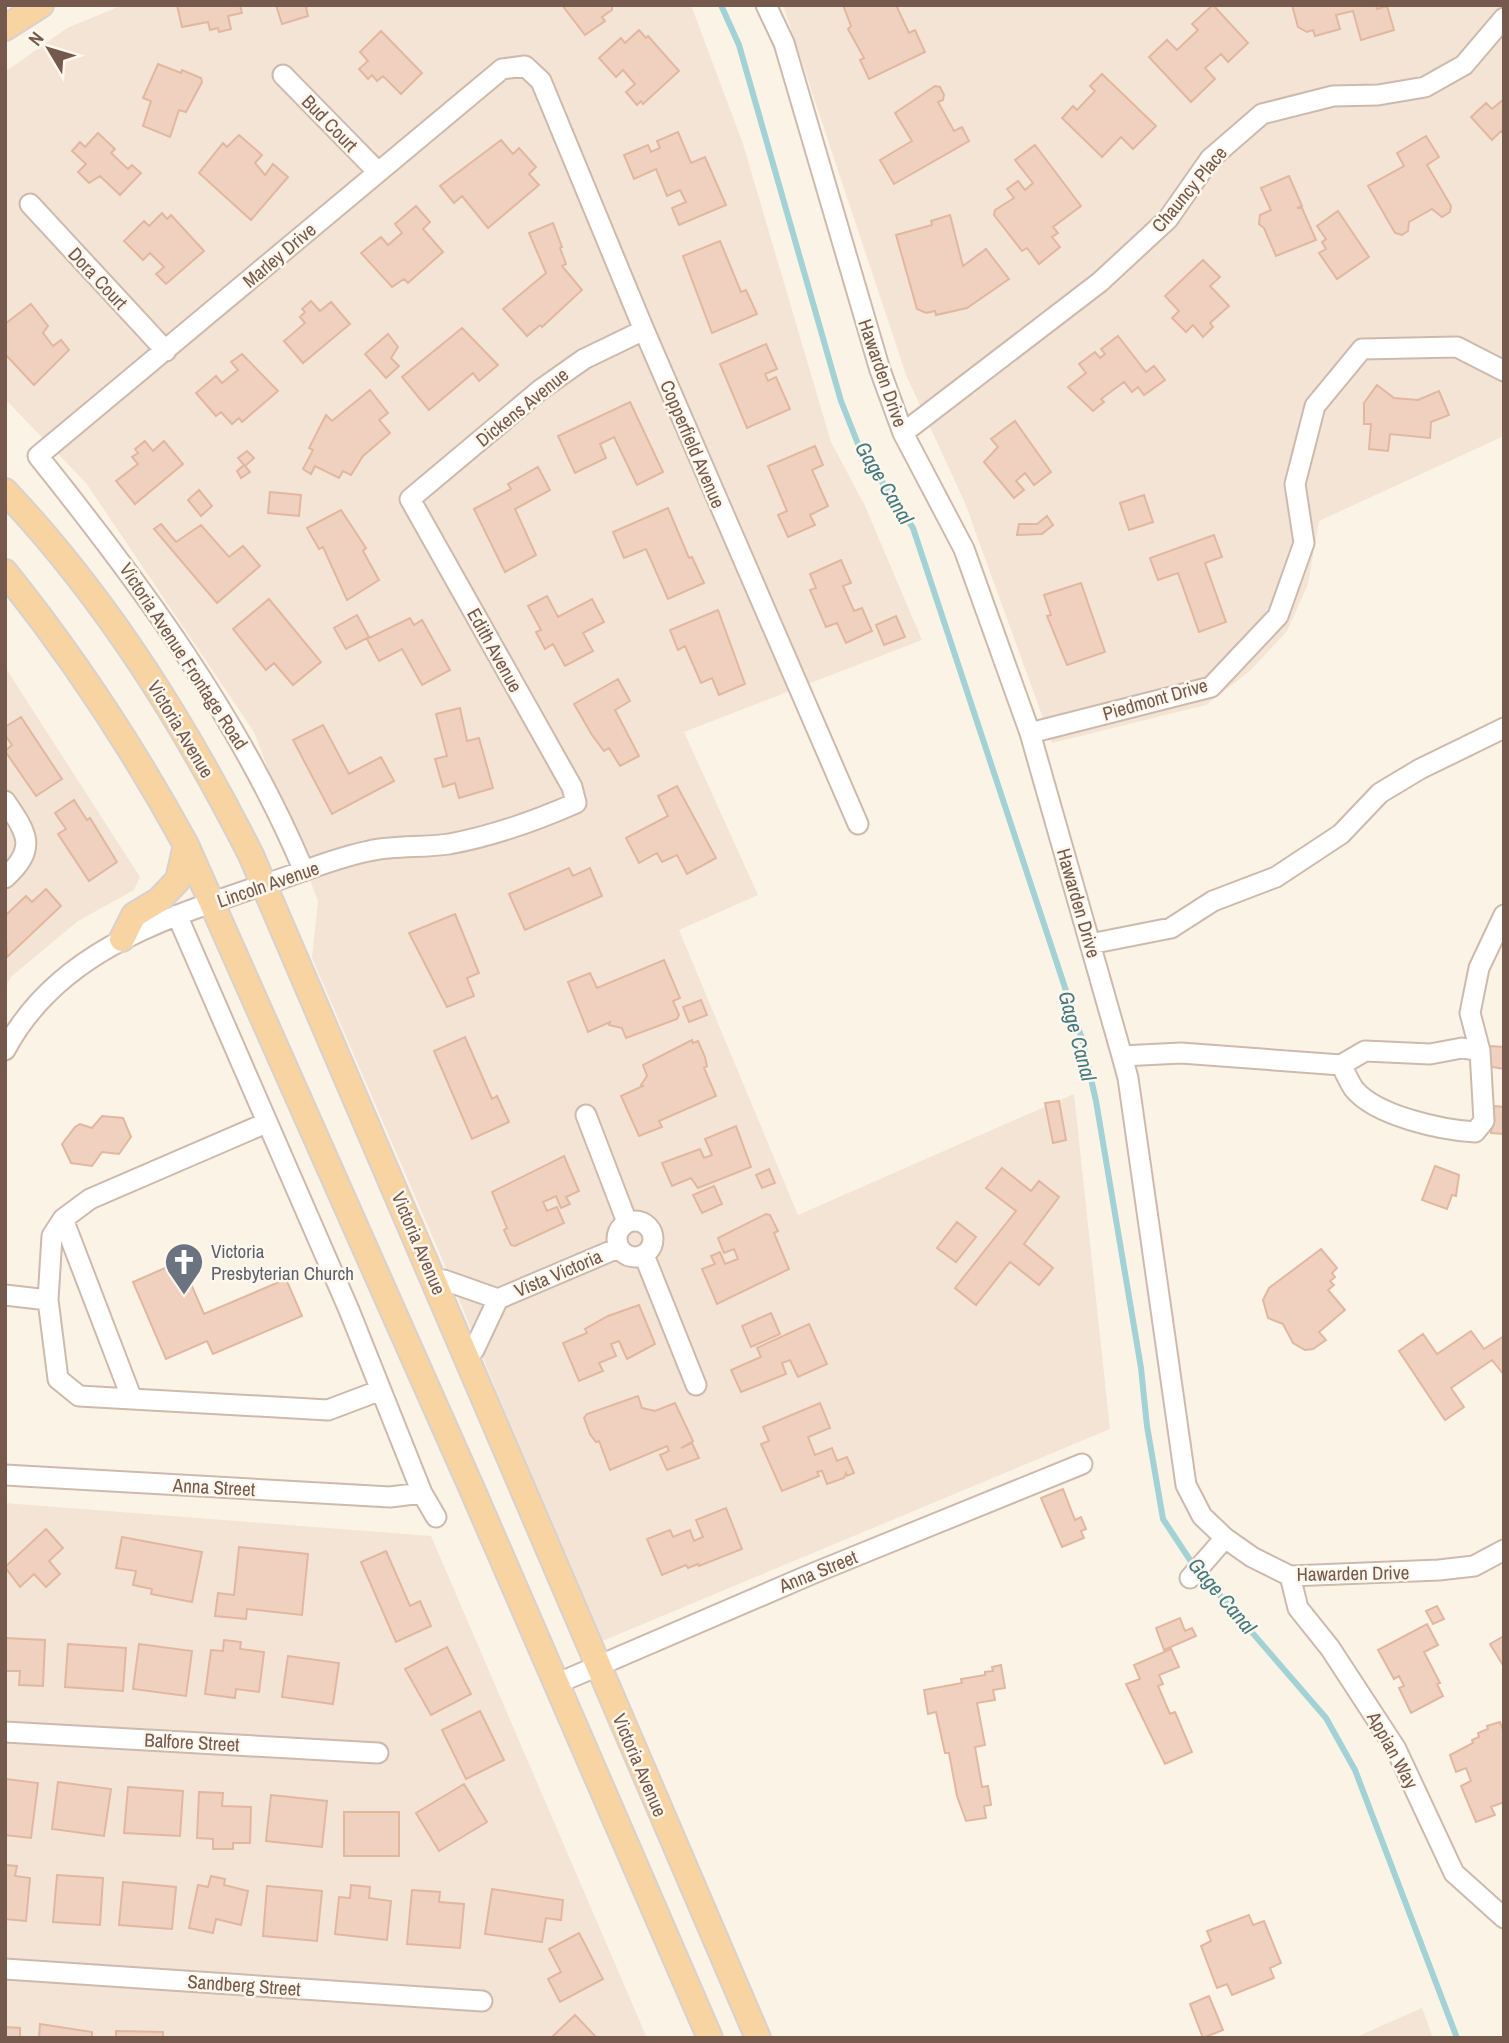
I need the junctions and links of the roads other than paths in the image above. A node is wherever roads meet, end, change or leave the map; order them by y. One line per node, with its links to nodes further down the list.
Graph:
1 (41, 5): 4 (main road)
2 (766, 5): 12 (street, Hawarden Drive)
3 (1504, 18): 12 (street, Chauncy Place)
4 (5, 27)
5 (525, 66): 7 (street, Marley Drive); 9 (street, Copperfield Avenue)
6 (283, 75): 7 (street, Bud Court)
7 (377, 171): 10 (street, Marley Drive)
8 (30, 204): 10 (street, Dora Court)
9 (644, 330): 15 (street, Dickens Avenue); 21 (street, Copperfield Avenue)
10 (166, 351): 13 (street, Marley Drive)
11 (1504, 371): 18 (street, Piedmont Drive)
12 (903, 433): 18 (street, Hawarden Drive)
13 (38, 456): 23 (street, Victoria Avenue Frontage Road)
14 (5, 491): 25 (main road, Victoria Avenue)
15 (410, 499): 20 (street, Edith Avenue)
16 (5, 572): 22 (main road)
17 (1504, 728): 30 (street)
18 (1030, 733): 30 (street, Hawarden Drive)
19 (5, 801): 24 (street)
20 (576, 803): 23 (street, Lincoln Avenue)
21 (858, 824)
22 (186, 845): 26 (main road); 29 (main road)
23 (303, 871): 25 (street, Lincoln Avenue)
24 (5, 878)
25 (264, 885): 26 (street, Lincoln Avenue); 41 (main road, Victoria Avenue)
26 (213, 902): 27 (street, Lincoln Avenue); 58 (main road)
27 (177, 915): 29 (street, Lincoln Avenue); 36 (street)
28 (1504, 915): 32 (street)
29 (122, 939): 31 (street, Lincoln Avenue)
30 (1090, 944): 33 (street, Hawarden Drive)
31 (5, 1050)
32 (1480, 1051): 34 (street); 34 (street)
33 (1122, 1056): 34 (street); 53 (street, Hawarden Drive)
34 (1341, 1065)
35 (586, 1115): 38 (street)
36 (267, 1123): 37 (street); 47 (street)
37 (63, 1219): 44 (street); 48 (street)
38 (627, 1222): 39 (street); 40 (street)
39 (618, 1248): 40 (street); 43 (street, Vista Victoria)
40 (644, 1255): 46 (street)
41 (435, 1280): 43 (street, Vista Victoria); 45 (main road, Victoria Avenue)
42 (5, 1295): 44 (street)
43 (498, 1299): 45 (street, Vista Victoria)
44 (48, 1300): 48 (street)
45 (467, 1354): 57 (main road, Victoria Avenue)
46 (696, 1385)
47 (381, 1390): 48 (street); 51 (street)
48 (132, 1399)
49 (1082, 1464): 57 (street, Anna Street)
50 (5, 1475): 51 (street, Anna Street)
51 (422, 1493): 52 (street)
52 (436, 1517)
53 (1225, 1538): 55 (street); 56 (street, Hawarden Drive)
54 (1504, 1550): 56 (street, Hawarden Drive)
55 (1197, 1571)
56 (1290, 1576): 61 (street, Appian Way)
57 (596, 1665): 58 (street, Anna Street); 65 (main road, Victoria Avenue)
58 (556, 1684): 64 (main road)
59 (5, 1732): 60 (street, Balfore Street)
60 (378, 1753)
61 (1504, 1918)
62 (5, 1969): 63 (street, Sandberg Street)
63 (482, 2001)
64 (710, 2038)
65 (758, 2038)

